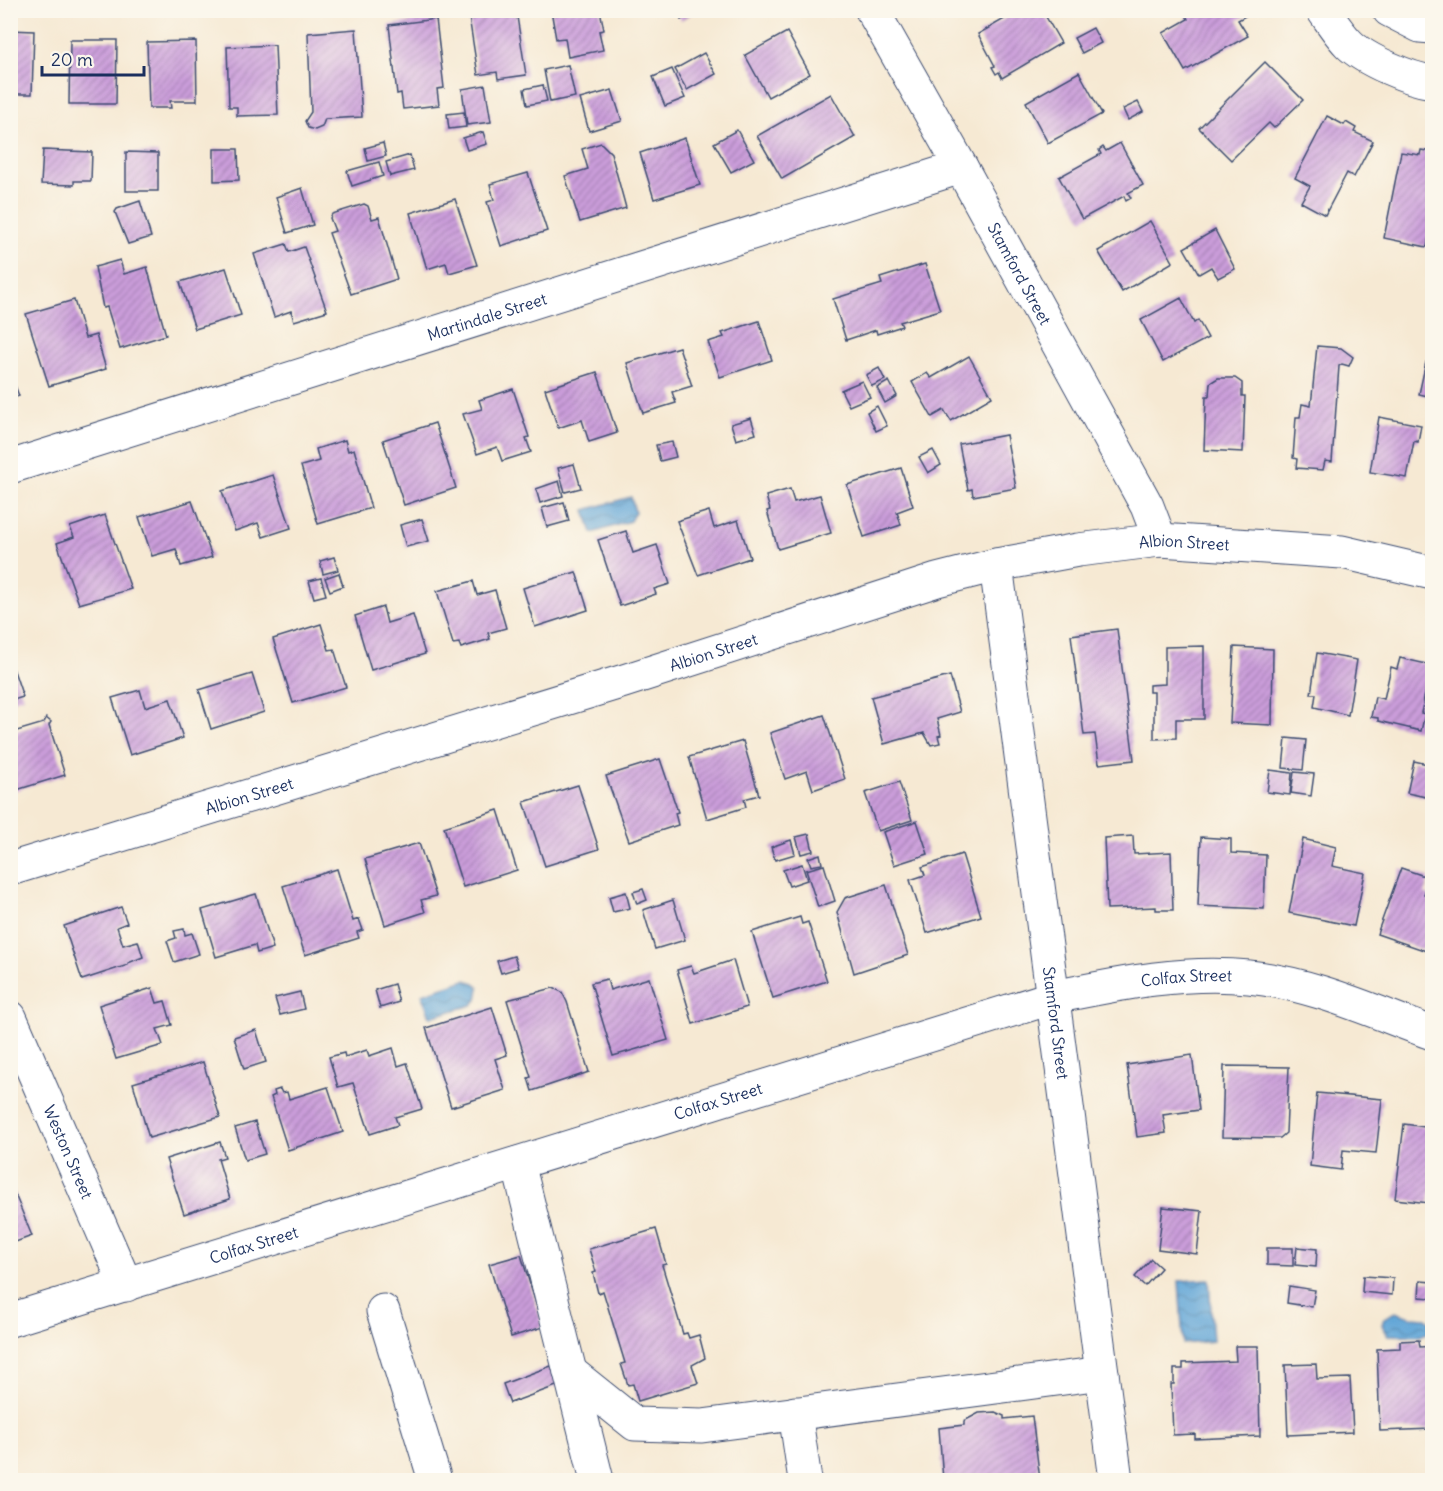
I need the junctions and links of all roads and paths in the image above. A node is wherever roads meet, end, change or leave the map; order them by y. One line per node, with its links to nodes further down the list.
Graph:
1 (872, 10): 6 (street, Stamford Street)
2 (1323, 10): 5 (street)
3 (1389, 10): 4 (street)
4 (1432, 27)
5 (1432, 82)
6 (962, 167): 7 (street, Martindale Street); 8 (street, Stamford Street)
7 (10, 467)
8 (1160, 540): 9 (street, Albion Street); 10 (street, Albion Street)
9 (996, 565): 11 (street, Albion Street); 12 (street, Stamford Street)
10 (1432, 573)
11 (10, 868)
12 (1054, 997): 14 (street, Colfax Street); 15 (street, Colfax Street); 20 (street, Stamford Street)
13 (10, 1017): 16 (street, Weston Street)
14 (1432, 1033)
15 (518, 1163): 16 (street, Colfax Street); 19 (street)
16 (126, 1285): 18 (street, Colfax Street)
17 (383, 1311): 22 (street)
18 (10, 1320)
19 (570, 1372): 21 (street); 23 (street)
20 (1102, 1373): 21 (street); 25 (street, Stamford Street)
21 (795, 1413): 24 (street)
22 (435, 1480)
23 (597, 1480)
24 (805, 1480)
25 (1116, 1480)

